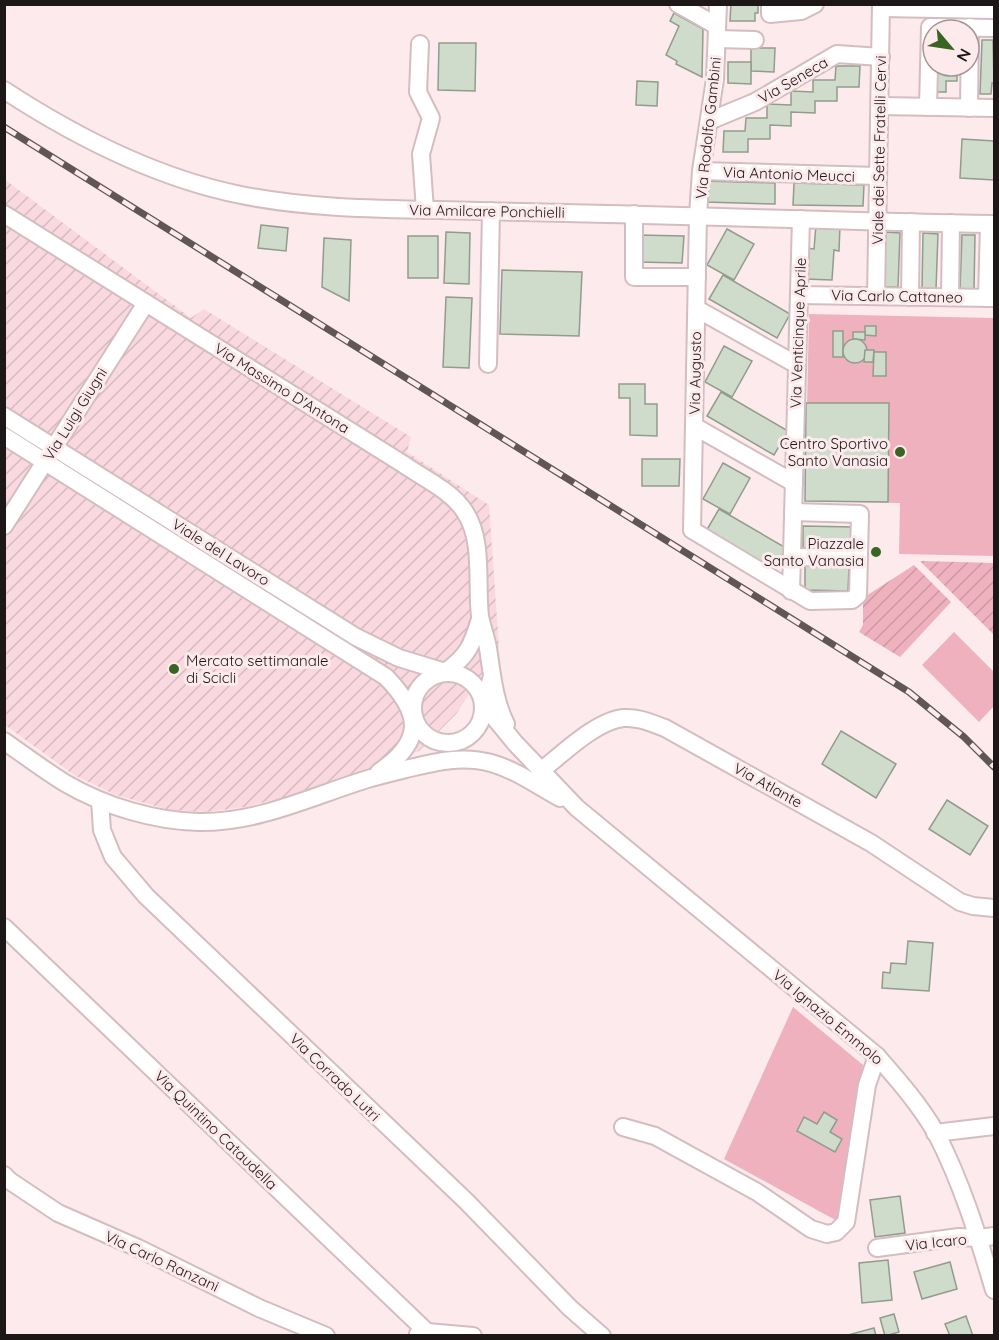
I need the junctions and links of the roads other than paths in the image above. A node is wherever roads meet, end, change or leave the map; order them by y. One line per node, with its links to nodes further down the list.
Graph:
1 (678, 4): 8 (street)
2 (717, 4): 8 (street, Via Rodolfo Gambini)
3 (770, 4): 4 (street)
4 (815, 4)
5 (881, 6): 6 (street); 11 (street, Viale dei Sette Fratelli Cervi)
6 (948, 7): 7 (street)
7 (994, 9)
8 (717, 33): 9 (street); 19 (street, Via Rodolfo Gambini)
9 (755, 39)
10 (420, 44): 22 (street)
11 (881, 57): 15 (street, Viale dei Sette Fratelli Cervi); 19 (street, Via Seneca)
12 (929, 78): 16 (street)
13 (969, 78): 17 (street)
14 (4, 90): 22 (street, Via Amilcare Ponchielli)
15 (880, 106): 16 (street); 21 (street, Viale dei Sette Fratelli Cervi)
16 (928, 107): 17 (street)
17 (969, 108): 18 (street)
18 (994, 108)
19 (709, 121): 20 (street, Via Rodolfo Gambini)
20 (700, 171): 21 (street, Via Antonio Meucci); 26 (street, Via Rodolfo Gambini)
21 (878, 176): 28 (street, Viale dei Sette Fratelli Cervi)
22 (425, 210): 23 (street, Via Amilcare Ponchielli)
23 (491, 211): 25 (street, Via Amilcare Ponchielli); 40 (street)
24 (4, 214): 38 (street, Via Massimo D'Antona)
25 (634, 214): 26 (street, Via Amilcare Ponchielli); 32 (street)
26 (698, 215): 27 (street, Via Amilcare Ponchielli); 32 (street, Via Augusto)
27 (801, 219): 28 (street, Via Amilcare Ponchielli); 33 (street, Via Venticinque Aprile)
28 (877, 221): 29 (street, Via Amilcare Ponchielli); 34 (street, Viale dei Sette Fratelli Cervi)
29 (911, 222): 30 (street, Via Amilcare Ponchielli); 35 (street)
30 (951, 223): 31 (street, Via Amilcare Ponchielli); 36 (street)
31 (992, 224): 37 (street)
32 (697, 277): 39 (street, Via Augusto)
33 (799, 295): 34 (street, Via Carlo Cattaneo); 41 (street, Via Venticinque Aprile)
34 (876, 296): 35 (street, Via Carlo Cattaneo)
35 (910, 297): 36 (street, Via Carlo Cattaneo)
36 (950, 297): 37 (street, Via Carlo Cattaneo)
37 (991, 298)
38 (146, 303): 45 (street, Via Luigi Giugni); 53 (street, Via Massimo D'Antona)
39 (697, 309): 41 (street); 43 (street, Via Augusto)
40 (488, 364)
41 (797, 365): 47 (street, Via Venticinque Aprile)
42 (4, 416): 45 (street, Viale del Lavoro)
43 (694, 426): 47 (street); 52 (street, Via Augusto)
44 (4, 436): 46 (street)
45 (54, 447): 46 (street, Via Luigi Giugni); 54 (street, Viale del Lavoro)
46 (45, 462): 49 (street, Via Luigi Giugni); 57 (street)
47 (794, 483): 48 (street, Via Venticinque Aprile)
48 (793, 512): 50 (street, Via Venticinque Aprile); 51 (street)
49 (4, 526)
50 (792, 557): 51 (street); 52 (street, Via Venticinque Aprile)
51 (855, 558): 52 (street)
52 (791, 591)
53 (480, 616): 54 (street); 55 (street)
54 (445, 672): 56 (street); 57 (street)
55 (492, 676): 56 (street); 59 (street)
56 (484, 705): 59 (street); 60 (street)
57 (414, 718): 60 (street); 62 (street)
58 (4, 741): 63 (street)
59 (516, 743): 61 (street)
60 (450, 751): 62 (street); 64 (street)
61 (542, 771): 64 (street); 65 (street, Via Atlante)
62 (370, 778): 63 (street)
63 (100, 801): 78 (street, Via Corrado Lutri)
64 (577, 808): 67 (street, Via Ignazio Emmolo)
65 (994, 908)
66 (4, 927): 75 (street, Via Quintino Cataudella)
67 (877, 1056): 69 (street); 70 (street, Via Ignazio Emmolo)
68 (994, 1126): 70 (street)
69 (623, 1127)
70 (935, 1133): 72 (street, Via Ignazio Emmolo)
71 (4, 1175): 76 (street, Via Carlo Ranzani)
72 (987, 1237): 73 (street, Via Icaro); 74 (street, Via Ignazio Emmolo)
73 (877, 1248)
74 (994, 1290)
75 (421, 1334): 77 (street)
76 (326, 1335)
77 (473, 1335)
78 (602, 1335)

